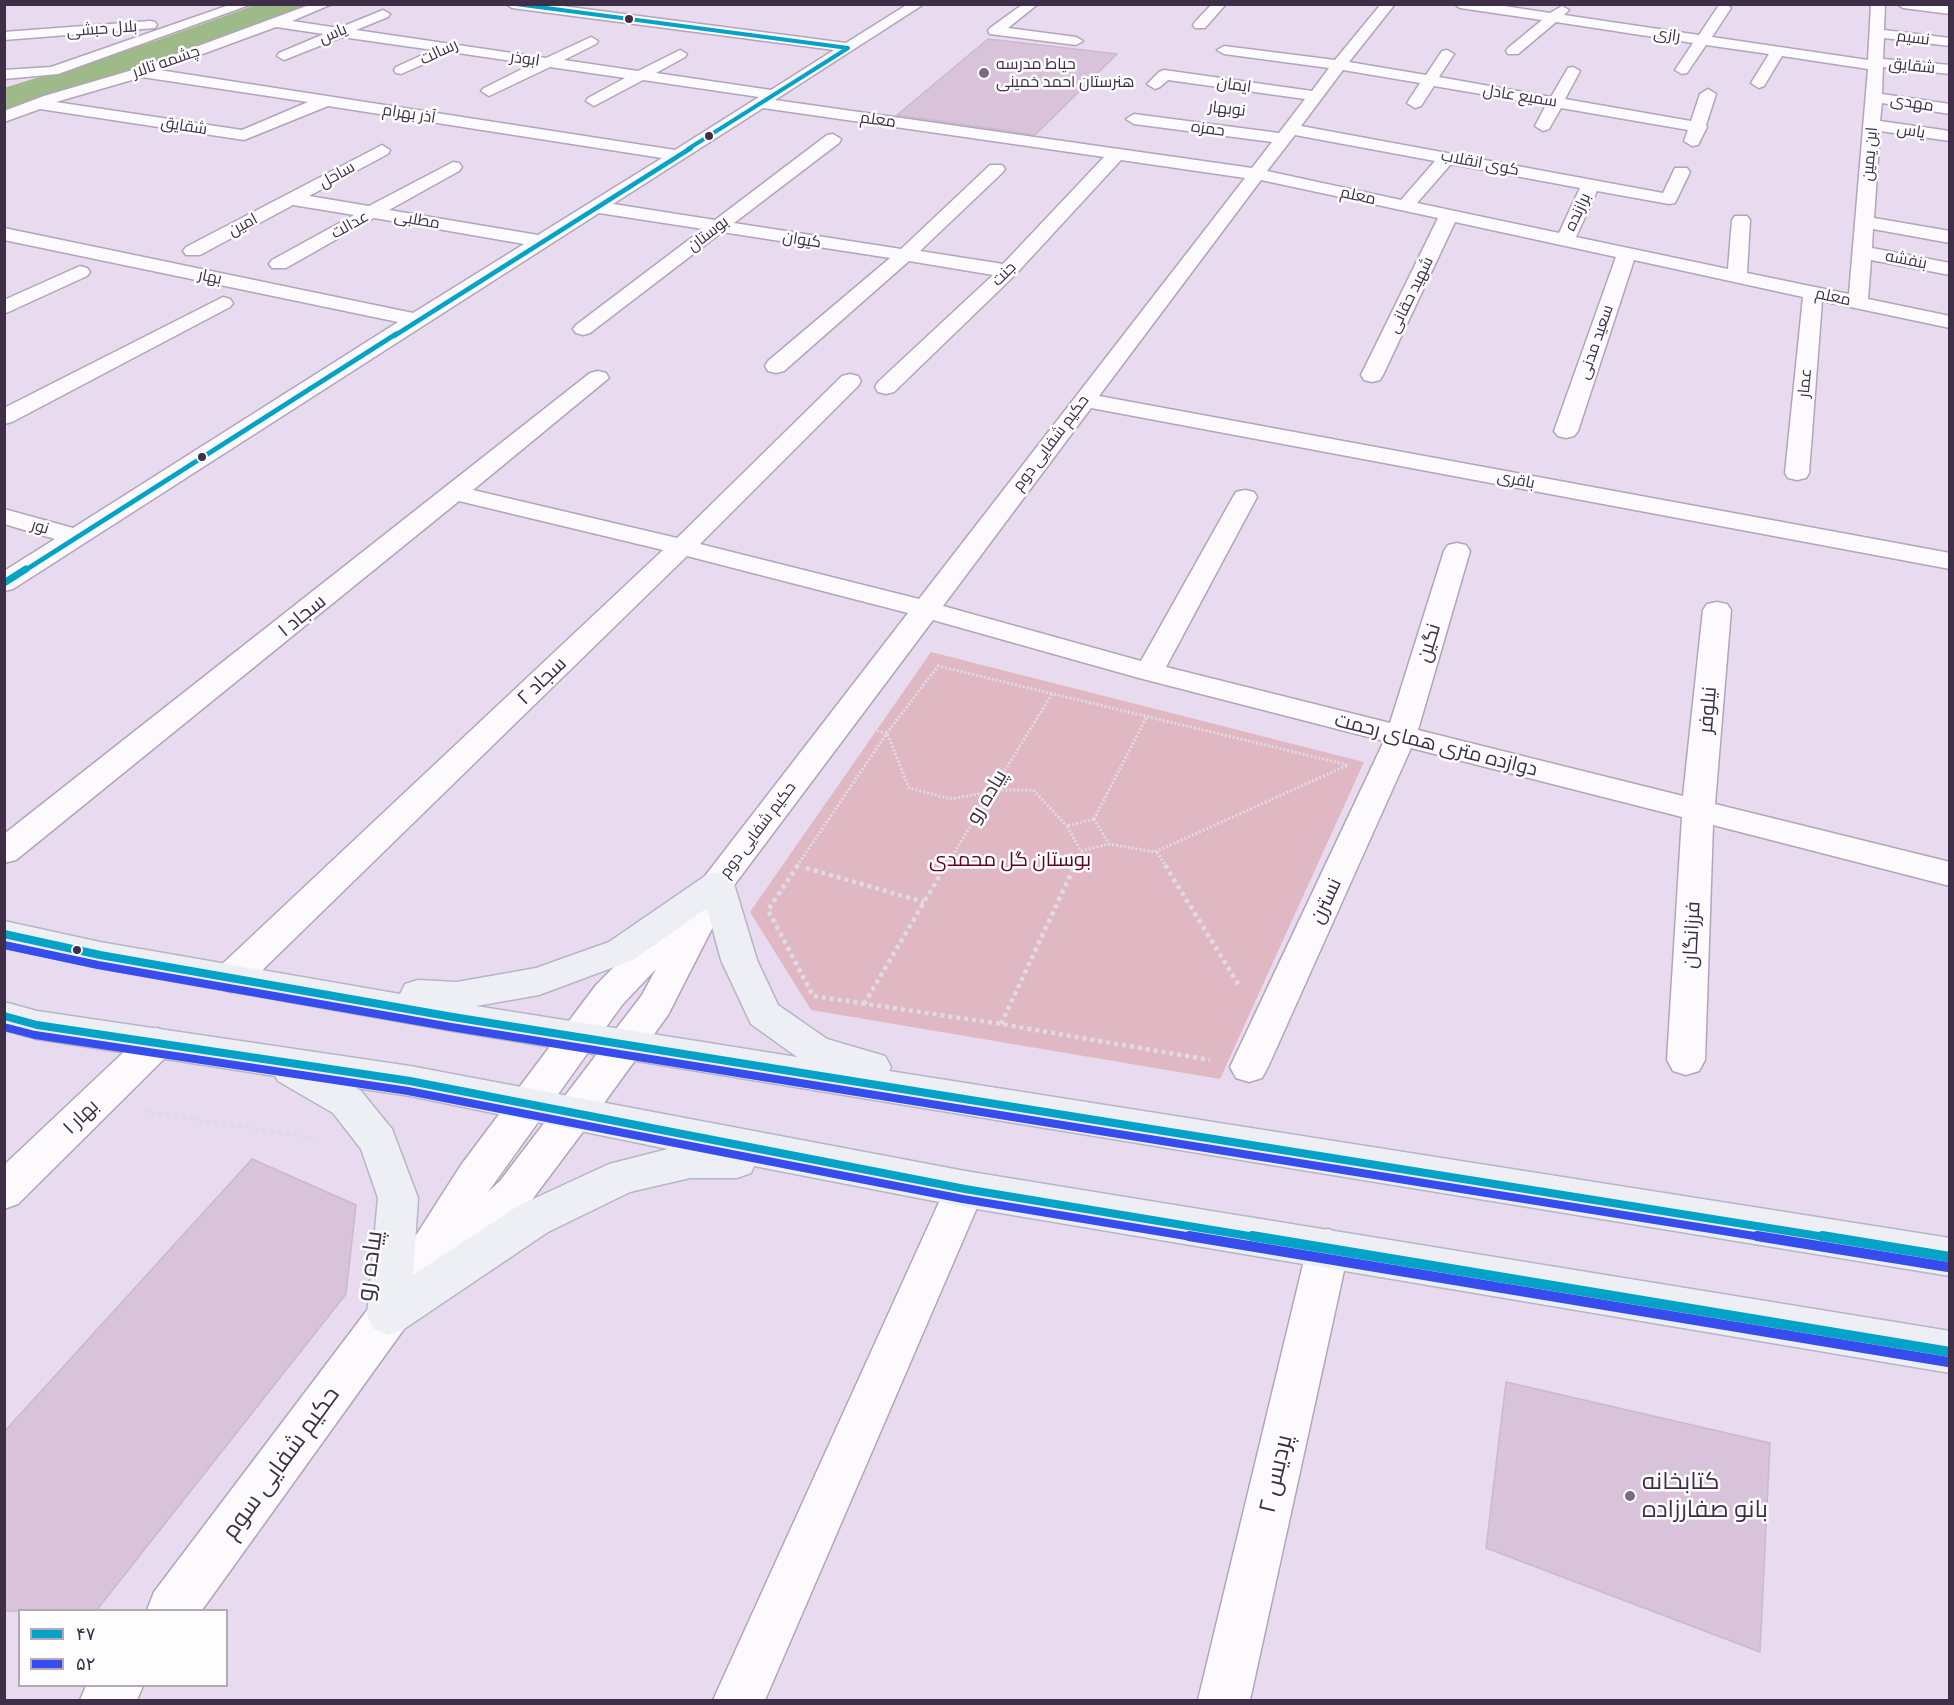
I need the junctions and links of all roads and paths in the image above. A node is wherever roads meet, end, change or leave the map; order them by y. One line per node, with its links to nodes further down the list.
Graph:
1 (246, 4): 20 (street, چشمه تالار)
2 (326, 4): 22 (street, چشمه تالار)
3 (512, 4): 13 (street)
4 (912, 4): 12 (street)
5 (1032, 4): 31 (street)
6 (1220, 4): 23 (street)
7 (1389, 4): 43 (street, حکیم شفایی دوم)
8 (1460, 4): 18 (street, رازی)
9 (1567, 4): 18 (street)
10 (1878, 4): 26 (street, ابن یمین)
11 (1903, 4): 16 (street)
12 (917, 5): 34 (street)
13 (547, 7): 19 (street)
14 (1724, 8): 29 (street)
15 (654, 10): 19 (street)
16 (1950, 10)
17 (383, 14): 24 (street, یاس)
18 (1553, 18): 29 (street, رازی); 36 (street)
19 (634, 20): 25 (street)
20 (199, 21): 28 (street, بلال حبشی); 49 (street, چشمه تالار)
21 (745, 22): 25 (street)
22 (277, 23): 24 (street, ابوذر); 48 (street, چشمه تالار)
23 (1200, 25)
24 (338, 32): 33 (street, ابوذر); 40 (street, یاس)
25 (724, 32): 34 (street)
26 (1876, 33): 32 (street, نسیم); 42 (street, ابن یمین)
27 (478, 34): 33 (street, رسالت)
28 (4, 36)
29 (1703, 40): 37 (street, رازی); 45 (street)
30 (591, 41): 41 (street)
31 (1076, 41)
32 (1950, 42)
33 (449, 48): 41 (street, ابوذر); 44 (street, رسالت)
34 (848, 48): 59 (street)
35 (1224, 50): 43 (street, ایمان)
36 (1513, 51)
37 (1778, 51): 42 (street, رازی); 52 (street)
38 (680, 54): 50 (street)
39 (1447, 54): 51 (street)
40 (284, 56)
41 (550, 62): 50 (street, ابوذر); 54 (street)
42 (1874, 63): 46 (street, شقایق); 58 (street, ابن یمین)
43 (1341, 65): 51 (street, سمیع عادل); 57 (street, حکیم شفایی دوم)
44 (401, 70)
45 (1682, 70)
46 (1950, 70)
47 (1573, 71): 62 (street)
48 (141, 72): 60 (street, آذر بهرام); 64 (street, چشمه تالار)
49 (4, 75)
50 (642, 76): 59 (street, ابوذر); 61 (street)
51 (1429, 81): 62 (street, سمیع عادل); 63 (street)
52 (1758, 83)
53 (1155, 84): 57 (street, ایمان)
54 (489, 92)
55 (371, 93): 65 (street)
56 (1708, 94): 62 (street, سمیع عادل)
57 (1316, 96): 76 (street, حکیم شفایی دوم)
58 (1874, 97): 67 (street, مهدی); 75 (street, ابن یمین)
59 (767, 99): 88 (street, معلم); 93 (street)
60 (325, 101): 65 (street, آذر بهرام); 82 (street)
61 (594, 101)
62 (1555, 101): 77 (street)
63 (1415, 103)
64 (37, 104): 68 (street, شقایق); 69 (street, چشمه تالار)
65 (345, 104): 72 (street, آذر بهرام)
66 (476, 107): 72 (street)
67 (1950, 109)
68 (99, 113): 71 (street, شقایق); 73 (street)
69 (4, 117)
70 (1134, 120): 76 (street, حمزه)
71 (153, 121): 78 (street, شقایق); 80 (street)
72 (450, 121): 81 (street); 84 (street, آذر بهرام)
73 (76, 123)
74 (593, 124): 84 (street)
75 (1872, 125): 83 (street, یاس); 107 (street, ابن یمین)
76 (1287, 126): 87 (street, کوی انقلاب); 99 (street, حکیم شفایی دوم)
77 (1543, 126)
78 (211, 130): 82 (street, شقایق); 86 (street)
79 (1396, 130): 87 (street)
80 (127, 132)
81 (421, 133)
82 (244, 135): 91 (street, شقایق)
83 (1950, 136)
84 (569, 139): 89 (street); 93 (street, آذر بهرام)
85 (833, 139): 108 (street, بوستان)
86 (182, 143)
87 (1382, 145): 94 (street, کوی انقلاب)
88 (1109, 147): 99 (street, معلم); 119 (street, جنت)
89 (551, 149)
90 (382, 150): 101 (street, ساحل)
91 (246, 153)
92 (1529, 154): 97 (street)
93 (678, 155): 103 (street)
94 (1448, 157): 97 (street, کوی انقلاب); 102 (street)
95 (453, 167): 104 (street, عدالت)
96 (996, 169): 116 (street)
97 (1518, 170): 100 (street, کوی انقلاب)
98 (1681, 172): 100 (street, کوی انقلاب)
99 (1256, 174): 102 (street, معلم); 134 (street, حکیم شفایی دوم)
100 (1591, 184): 111 (street, برازنده)
101 (292, 200): 104 (street, مطلبی); 113 (street, امین)
102 (1405, 206): 105 (street, معلم)
103 (597, 207): 108 (street, کیوان); 112 (street)
104 (373, 213): 112 (street, مطلبی); 117 (street, عدالت)
105 (1449, 215): 111 (street, معلم); 130 (street, شهید حقانی)
106 (1741, 220): 121 (street)
107 (1864, 222): 110 (street); 114 (street, ابن یمین)
108 (718, 226): 116 (street, کیوان); 128 (street, بوستان)
109 (4, 234): 126 (street, بهار)
110 (1950, 237)
111 (1565, 240): 115 (street, معلم)
112 (542, 241): 126 (street)
113 (193, 251)
114 (1862, 252): 118 (street, بنفشه); 124 (street, ابن یمین)
115 (1627, 253): 121 (street, معلم); 136 (street, سعید مدنی)
116 (904, 256): 119 (street, کیوان); 129 (street)
117 (279, 264)
118 (1950, 269)
119 (1008, 271): 133 (street, جنت)
120 (80, 272): 125 (street)
121 (1737, 277): 122 (street, معلم)
122 (1813, 293): 124 (street, معلم); 137 (street, عمار)
123 (223, 303): 135 (street)
124 (1858, 303): 127 (street, معلم)
125 (4, 308)
126 (416, 320): 141 (street)
127 (1950, 322)
128 (583, 329)
129 (776, 366)
130 (1372, 375)
131 (598, 378): 138 (street, سجاد ۱)
132 (850, 381): 142 (street, سجاد ۲)
133 (886, 387)
134 (1083, 400): 144 (street, باقری); 146 (street, حکیم شفایی دوم)
135 (4, 417)
136 (1566, 431)
137 (1797, 473)
138 (456, 493): 142 (street, دوازده متری همای رحمت); 160 (street, سجاد ۱)
139 (1245, 497): 148 (street)
140 (4, 516): 141 (street, نور)
141 (76, 537): 145 (street)
142 (682, 547): 146 (street, دوازده متری همای رحمت); 167 (street, سجاد ۲)
143 (1457, 550): 153 (street, نگین)
144 (1950, 561)
145 (4, 583)
146 (925, 609): 148 (street, دوازده متری همای رحمت); 151 (street, حکیم شفایی دوم)
147 (1717, 610): 155 (street, نیلوفر)
148 (1149, 672): 153 (street, دوازده متری همای رحمت)
149 (1052, 694): 150 (path); 152 (path); 154 (path, پیاده رو)
150 (1147, 716): 156 (path); 158 (path)
151 (841, 722): 152 (path); 164 (street, حکیم شفایی دوم)
152 (887, 733): 154 (path); 170 (path)
153 (1401, 736): 155 (street, دوازده متری همای رحمت); 178 (street, نسترن)
154 (990, 791): 157 (path); 165 (path, پیاده رو)
155 (1698, 810): 163 (street, دوازده متری همای رحمت); 176 (street, فرزانگان)
156 (1094, 819): 157 (path); 158 (path)
157 (1067, 826): 159 (path)
158 (1108, 844): 159 (path)
159 (1081, 851): 172 (path)
160 (4, 852)
161 (1157, 852): 169 (path)
162 (806, 868): 165 (path)
163 (1950, 874)
164 (717, 884): 168 (main road); 173 (street); 175 (street); 179 (main road)
165 (924, 903): 170 (path, پیاده رو)
166 (4, 934): 167 (main road)
167 (231, 978): 168 (main road)
168 (265, 984): 173 (main road)
169 (1240, 987)
170 (864, 1004): 172 (path)
171 (4, 1016): 174 (main road)
172 (1001, 1024): 178 (path)
173 (578, 1037): 175 (main road); 181 (street)
174 (157, 1043): 177 (main road); 180 (street, بهار ۱)
175 (625, 1045): 179 (main road); 182 (street)
176 (1686, 1060)
177 (276, 1061): 181 (main road); 189 (main road)
178 (1249, 1067)
179 (988, 1103): 188 (main road)
180 (95, 1104): 183 (path); 186 (street, بهار ۱)
181 (528, 1105): 182 (main road); 189 (street)
182 (574, 1114): 184 (main road); 189 (street)
183 (335, 1142)
184 (807, 1160): 185 (main road); 189 (main road)
185 (965, 1189): 187 (main road); 194 (street)
186 (4, 1192)
187 (1328, 1248): 190 (main road); 195 (street, پردیس ۲)
188 (1950, 1257)
189 (389, 1315): 191 (street, حکیم شفایی سوم)
190 (1950, 1352)
191 (173, 1609)
192 (116, 1687): 193 (street)
193 (106, 1701)
194 (739, 1701)
195 (1224, 1701)

